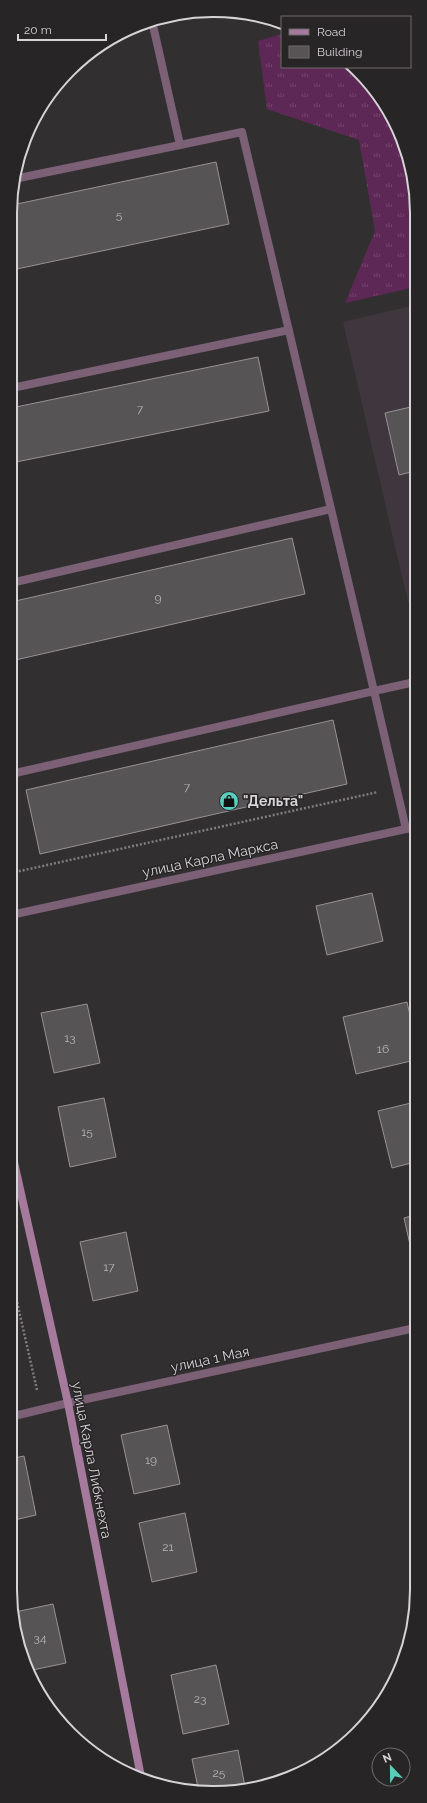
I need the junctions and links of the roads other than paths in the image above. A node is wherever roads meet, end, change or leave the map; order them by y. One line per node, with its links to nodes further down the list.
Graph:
1 (153, 26): 2 (street)
2 (180, 146): 3 (street); 4 (street)
3 (21, 178)
4 (289, 330): 5 (street); 6 (street)
5 (17, 387)
6 (331, 509): 7 (street); 9 (street)
7 (17, 582)
8 (410, 683): 9 (street)
9 (374, 691): 10 (street); 12 (street)
10 (17, 773)
11 (410, 828): 12 (street, улица Карла Маркса)
12 (406, 829): 13 (street, улица Карла Маркса)
13 (17, 914)
14 (17, 1176): 16 (main road, улица Карла Либкнехта)
15 (410, 1329): 16 (street, улица 1 Мая)
16 (68, 1403): 17 (street, улица 1 Мая); 18 (main road, улица Карла Либкнехта)
17 (17, 1415)
18 (140, 1772)

